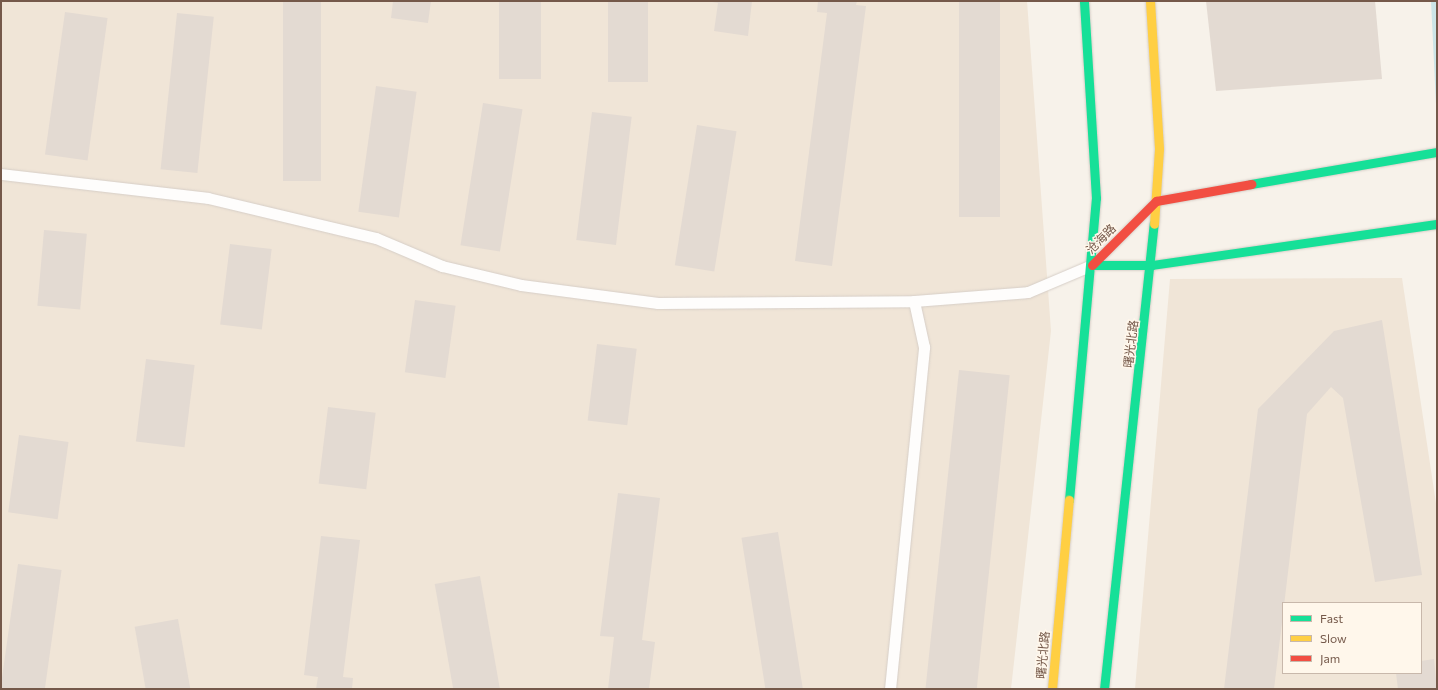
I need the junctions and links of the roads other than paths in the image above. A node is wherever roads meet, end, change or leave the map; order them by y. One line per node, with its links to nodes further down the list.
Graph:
1 (1084, 1): 7 (main road, 曙光北路)
2 (1150, 1): 5 (main road, 曙光北路)
3 (1437, 152): 5 (main road)
4 (1, 174): 9 (lane)
5 (1156, 202): 7 (main road, 沧海路); 8 (main road, 曙光北路)
6 (1437, 224): 8 (main road, 沧海路)
7 (1092, 265): 8 (main road, 沧海路); 9 (lane); 11 (main road, 曙光北路)
8 (1152, 265): 12 (main road, 曙光北路)
9 (914, 301): 10 (lane)
10 (890, 689)
11 (1052, 689)
12 (1104, 689)

